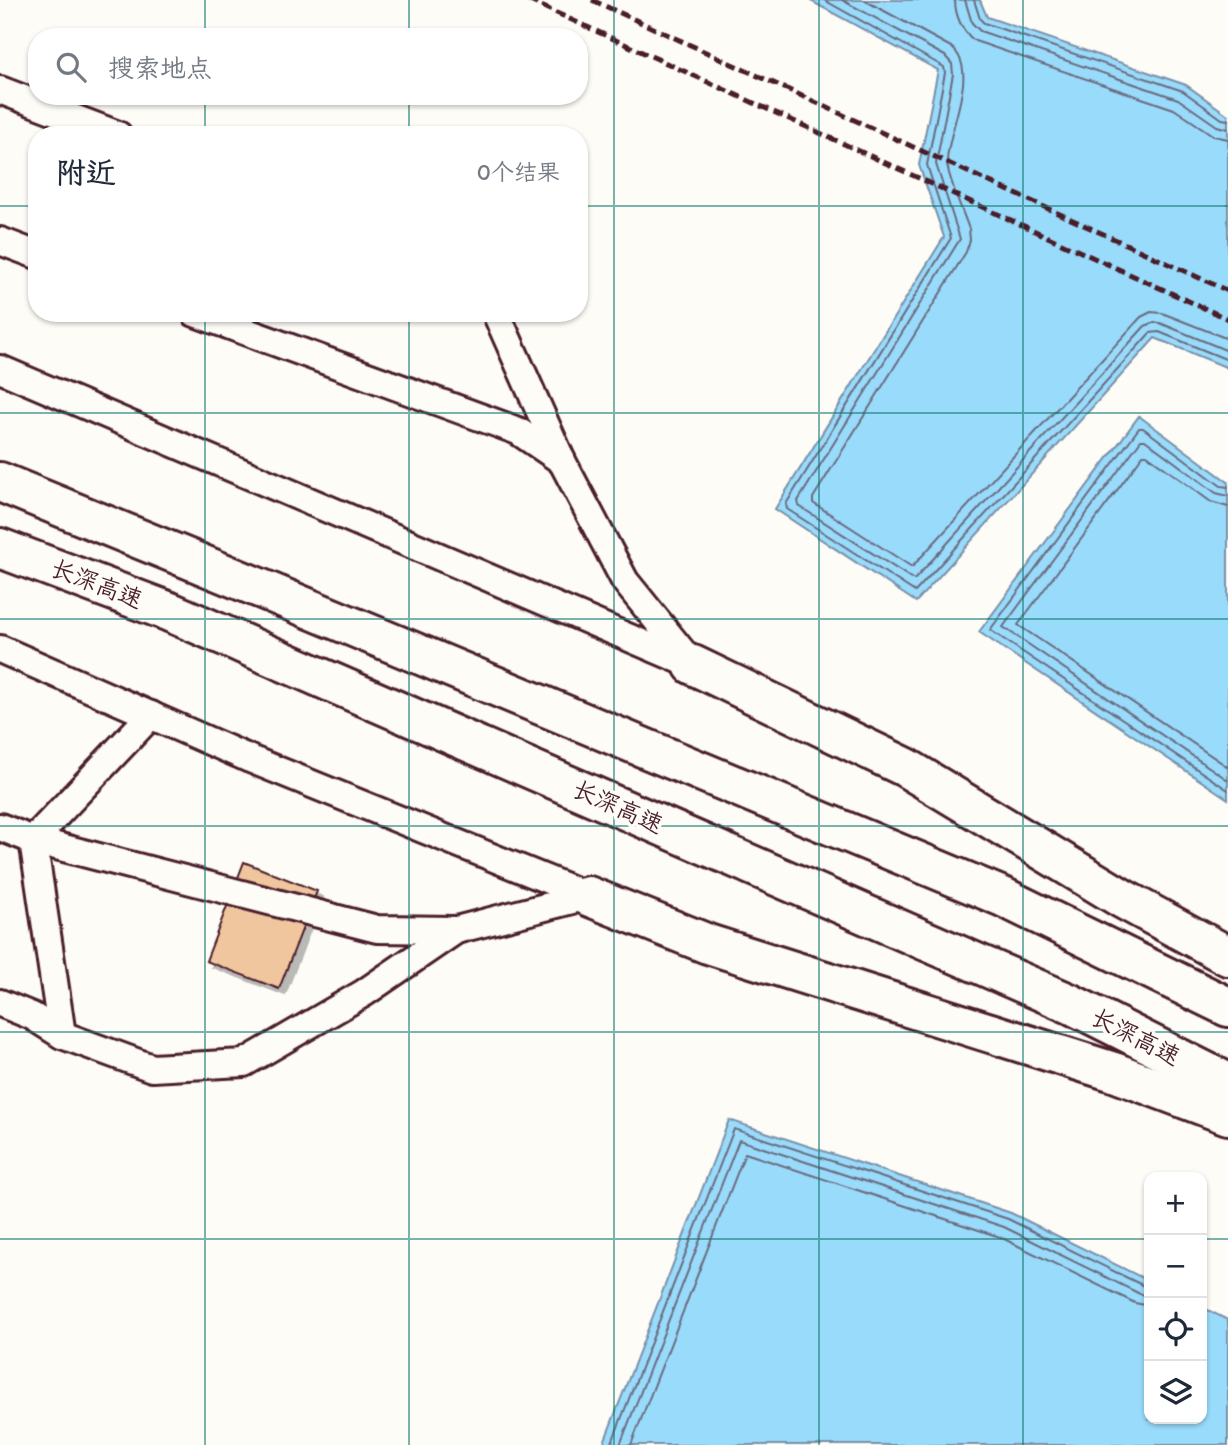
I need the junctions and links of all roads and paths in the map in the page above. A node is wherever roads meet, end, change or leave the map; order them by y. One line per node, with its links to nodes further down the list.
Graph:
1 (1, 94): 2 (lane)
2 (28, 103)
3 (32, 105): 4 (lane)
4 (92, 126)
5 (0, 241): 6 (lane)
6 (28, 252)
7 (220, 322): 10 (lane)
8 (500, 322): 10 (lane)
9 (0, 369): 14 (lane)
10 (562, 461): 14 (lane)
11 (0, 482): 22 (highway)
12 (0, 548): 24 (highway, 长深高速)
13 (0, 649): 15 (lane)
14 (693, 664): 20 (highway)
15 (151, 715): 17 (lane); 18 (lane)
16 (0, 827): 17 (lane)
17 (33, 840): 19 (lane); 23 (lane)
18 (588, 896): 19 (lane); 25 (highway)
19 (456, 930): 23 (lane)
20 (1228, 956)
21 (0, 1003): 23 (lane)
22 (1228, 1007)
23 (62, 1035)
24 (1228, 1083)
25 (1228, 1115)

